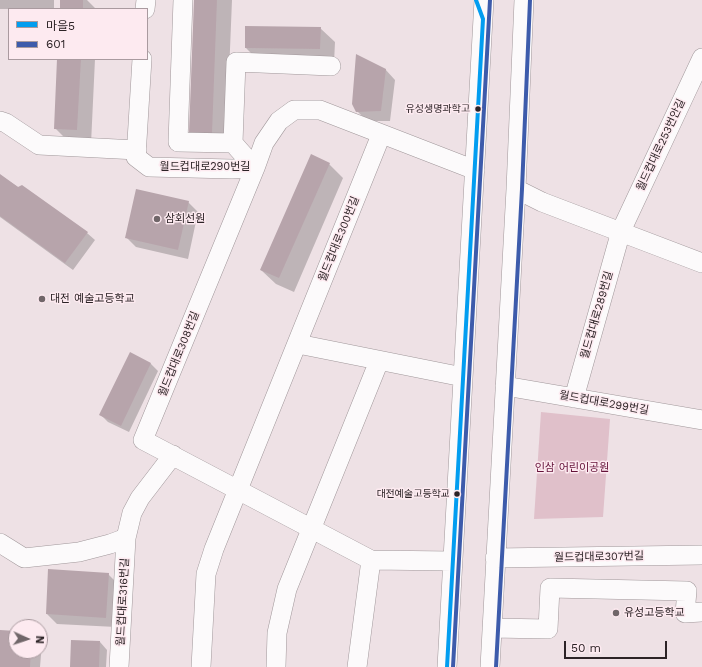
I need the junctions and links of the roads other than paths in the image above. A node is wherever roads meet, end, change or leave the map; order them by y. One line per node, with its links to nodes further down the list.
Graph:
1 (183, 0): 11 (street)
2 (476, 0): 5 (street)
3 (484, 0): 5 (street)
4 (524, 0): 15 (street)
5 (483, 19): 14 (street)
6 (702, 58): 16 (street, 월드컵대로253번안길)
7 (142, 60): 12 (street)
8 (331, 66): 11 (street)
9 (0, 121): 12 (street)
10 (381, 135): 13 (street, 월드컵대로290번길); 14 (street, 월드컵대로290번길); 18 (street, 월드컵대로300번길)
11 (233, 142): 13 (street)
12 (137, 150): 13 (street, 월드컵대로290번길)
13 (255, 168): 24 (street, 월드컵대로308번길)
14 (475, 170): 20 (street)
15 (516, 189): 16 (street); 21 (street)
16 (621, 231): 17 (street); 22 (street, 월드컵대로289번길)
17 (702, 263)
18 (298, 344): 19 (street); 25 (street, 월드컵대로300번길)
19 (379, 361): 20 (street); 26 (street)
20 (463, 377): 32 (street)
21 (505, 386): 22 (street, 월드컵대로299번길); 30 (street)
22 (574, 398): 23 (street, 월드컵대로299번길)
23 (702, 420)
24 (173, 455): 25 (street, 월드컵대로308번길); 27 (street, 월드컵대로316번길)
25 (238, 490): 26 (street, 월드컵대로308번길); 36 (street)
26 (312, 528): 31 (street, 월드컵대로308번길); 37 (street)
27 (126, 538): 28 (street, 월드컵대로316번길); 35 (street, 월드컵대로316번길)
28 (0, 543)
29 (702, 555): 30 (street, 월드컵대로307번길)
30 (495, 558): 34 (street)
31 (371, 560): 32 (street, 월드컵대로308번길); 38 (street)
32 (452, 561): 39 (street)
33 (702, 612): 34 (street)
34 (492, 628): 40 (street)
35 (119, 667)
36 (201, 667)
37 (276, 667)
38 (357, 667)
39 (447, 667)
40 (490, 667)

